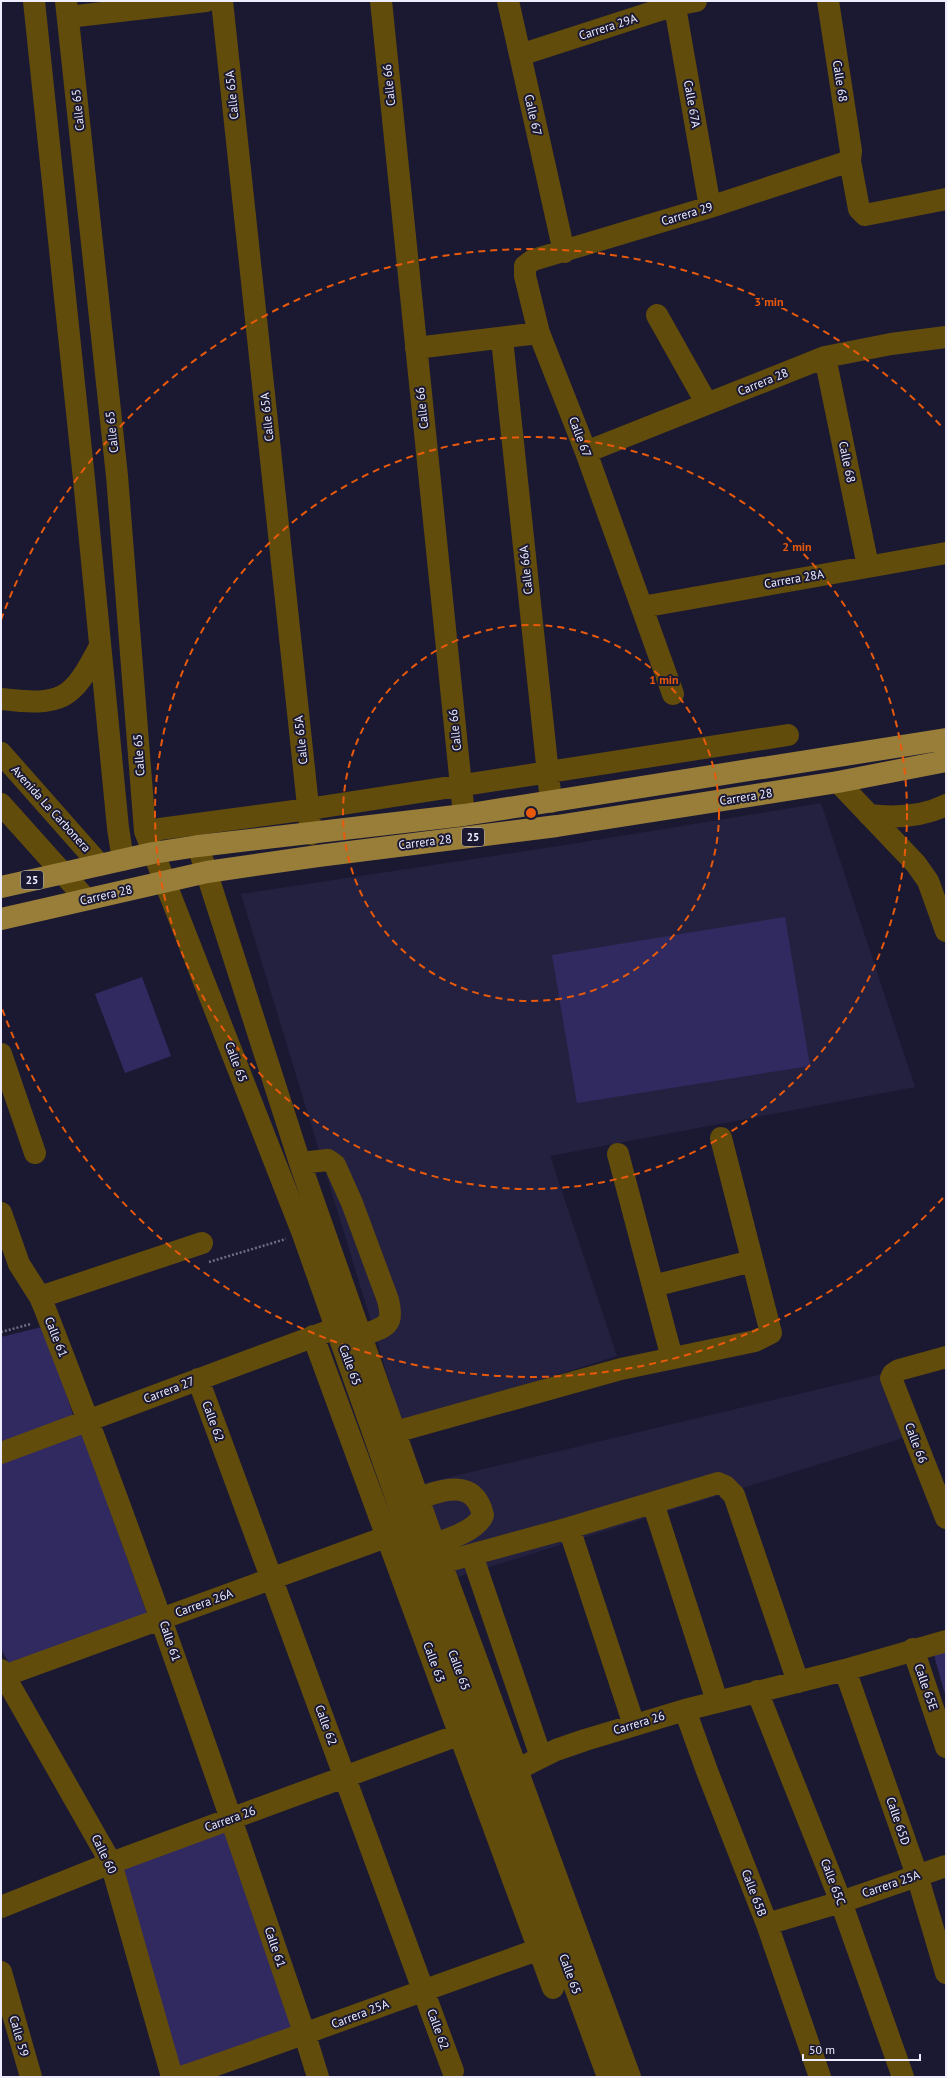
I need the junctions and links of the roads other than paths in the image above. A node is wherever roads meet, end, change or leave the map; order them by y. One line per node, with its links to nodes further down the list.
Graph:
1 (34, 1): 27 (street)
2 (206, 1): 9 (street)
3 (222, 1): 40 (street, Calle 65A)
4 (381, 1): 20 (street, Calle 66)
5 (508, 1): 10 (street, Calle 67)
6 (696, 1): 8 (street, Carrera 29A)
7 (828, 1): 11 (street, Calle 68)
8 (674, 3): 10 (street, Carrera 29A); 13 (street, Calle 67A)
9 (67, 9): 43 (street, Calle 65)
10 (520, 55): 14 (street, Calle 67)
11 (850, 161): 12 (street, Calle 68); 13 (street, Carrera 29)
12 (946, 199)
13 (710, 207): 14 (street, Carrera 29)
14 (564, 252): 15 (street, Carrera 29)
15 (525, 266): 17 (street, Calle 67)
16 (657, 315): 22 (street)
17 (539, 333): 19 (street); 23 (street, Calle 67)
18 (946, 337): 21 (street, Carrera 28)
19 (502, 339): 20 (street); 34 (street, Calle 66A)
20 (416, 348): 36 (street, Calle 66)
21 (825, 357): 22 (street, Carrera 28); 25 (street, Calle 68)
22 (707, 404): 23 (street, Carrera 28)
23 (586, 452): 26 (street, Calle 67)
24 (946, 553): 25 (street, Carrera 28A)
25 (868, 566): 26 (street, Carrera 28A)
26 (642, 607): 28 (street, Calle 67)
27 (100, 646): 29 (street); 47 (street)
28 (673, 694)
29 (1, 699)
30 (788, 735): 34 (street)
31 (946, 738): 37 (main road, Carrera 28 / 25)
32 (1, 753): 48 (street, Avenida La Carbonera)
33 (946, 761): 35 (main road, Carrera 28 / 25)
34 (548, 771): 36 (street); 37 (street, Calle 66A)
35 (838, 782): 42 (street); 49 (main road, Carrera 28 / 25)
36 (460, 785): 40 (street); 41 (street, Calle 66)
37 (551, 802): 41 (main road, Carrera 28 / 25)
38 (1, 804): 50 (street)
39 (946, 805): 42 (street)
40 (309, 809): 43 (street); 44 (street, Calle 65A)
41 (464, 815): 44 (main road, Carrera 28 / 25)
42 (869, 815): 55 (street)
43 (145, 831): 46 (street, Calle 65)
44 (312, 834): 45 (main road, Carrera 28 / 25)
45 (198, 846): 46 (main road, Carrera 28 / 25); 49 (street, Calle 65)
46 (153, 854): 47 (main road, Carrera 28 / 25); 51 (street, Calle 65)
47 (123, 860): 48 (main road, Carrera 28 / 25)
48 (100, 865): 50 (main road, Carrera 28 / 25)
49 (207, 872): 51 (main road, Carrera 28 / 25); 60 (street, Calle 65)
50 (63, 874): 52 (main road, Carrera 28 / 25); 53 (street)
51 (165, 881): 53 (main road, Carrera 28 / 25); 67 (street, Calle 65)
52 (1, 887)
53 (86, 899): 54 (main road, Carrera 28 / 25)
54 (1, 919)
55 (946, 931)
56 (1, 1054): 58 (street)
57 (721, 1138): 63 (street)
58 (35, 1153)
59 (618, 1154): 65 (street)
60 (300, 1164): 69 (street, Calle 65); 69 (street)
61 (1, 1213): 64 (street, Calle 61)
62 (202, 1242): 66 (street)
63 (752, 1261): 65 (street); 71 (street)
64 (10, 1266): 66 (street, Calle 61)
65 (653, 1286): 71 (street)
66 (45, 1309): 73 (street, Calle 61)
67 (336, 1328): 68 (street, Carrera 27); 76 (street, Calle 65)
68 (313, 1336): 72 (street, Carrera 27); 81 (street, Calle 63)
69 (362, 1336): 74 (street, Calle 65)
70 (946, 1357): 78 (street, Calle 66)
71 (672, 1358): 74 (street)
72 (198, 1379): 73 (street, Carrera 27); 84 (street, Calle 62)
73 (89, 1420): 75 (street, Carrera 27); 85 (street, Calle 61)
74 (395, 1432): 76 (street, Calle 65)
75 (1, 1453)
76 (409, 1502): 80 (street, Calle 65); 82 (street, Calle 65); 82 (street)
77 (653, 1503): 79 (street); 90 (street); 92 (street)
78 (946, 1518)
79 (569, 1528): 83 (street); 94 (street)
80 (408, 1529): 81 (street, Carrera 26A); 82 (street, Calle 65)
81 (387, 1537): 84 (street, Carrera 26A); 95 (street, Calle 63)
82 (430, 1552): 83 (street); 98 (street, Calle 65); 118 (street, Calle 65)
83 (472, 1555): 97 (street)
84 (272, 1578): 85 (street, Carrera 26A); 99 (street, Calle 62)
85 (162, 1618): 89 (street, Carrera 26A); 100 (street, Calle 61)
86 (946, 1641): 87 (street, Carrera 26)
87 (913, 1649): 88 (street, Carrera 26); 96 (street, Calle 65E)
88 (845, 1670): 90 (street, Carrera 26); 103 (street, Calle 65D)
89 (2, 1674): 101 (street, Calle 60)
90 (798, 1682): 91 (street, Carrera 26)
91 (757, 1691): 92 (street, Carrera 26); 104 (street, Calle 65C)
92 (717, 1701): 93 (street, Carrera 26)
93 (685, 1710): 94 (street, Carrera 26); 106 (street, Calle 65B)
94 (634, 1725): 97 (street, Carrera 26)
95 (461, 1734): 99 (street, Carrera 26); 107 (street, Calle 63)
96 (946, 1747)
97 (540, 1757): 98 (street, Carrera 26)
98 (516, 1770): 119 (street, Calle 65)
99 (345, 1777): 100 (street, Carrera 26); 111 (street, Calle 62)
100 (232, 1819): 101 (street, Carrera 26); 112 (street, Calle 61)
101 (111, 1863): 105 (street, Carrera 26); 115 (street, Calle 60)
102 (946, 1866): 103 (street, Carrera 25A)
103 (917, 1875): 104 (street, Carrera 25A); 109 (street, Calle 65D)
104 (841, 1902): 106 (street, Carrera 25A); 121 (street, Calle 65C)
105 (1, 1907)
106 (767, 1924): 120 (street, Calle 65B)
107 (540, 1949): 110 (street, Calle 63); 111 (street, Carrera 25A)
108 (1, 1972): 114 (street, Calle 59)
109 (946, 1973)
110 (553, 1988)
111 (424, 1989): 112 (street, Carrera 25A); 113 (street, Calle 62)
112 (305, 2035): 116 (street, Carrera 25A); 117 (street, Calle 61)
113 (453, 2071)
114 (31, 2077)
115 (172, 2077)
116 (181, 2077)
117 (318, 2077)
118 (608, 2077)
119 (630, 2077)
120 (820, 2077)
121 (903, 2077)

